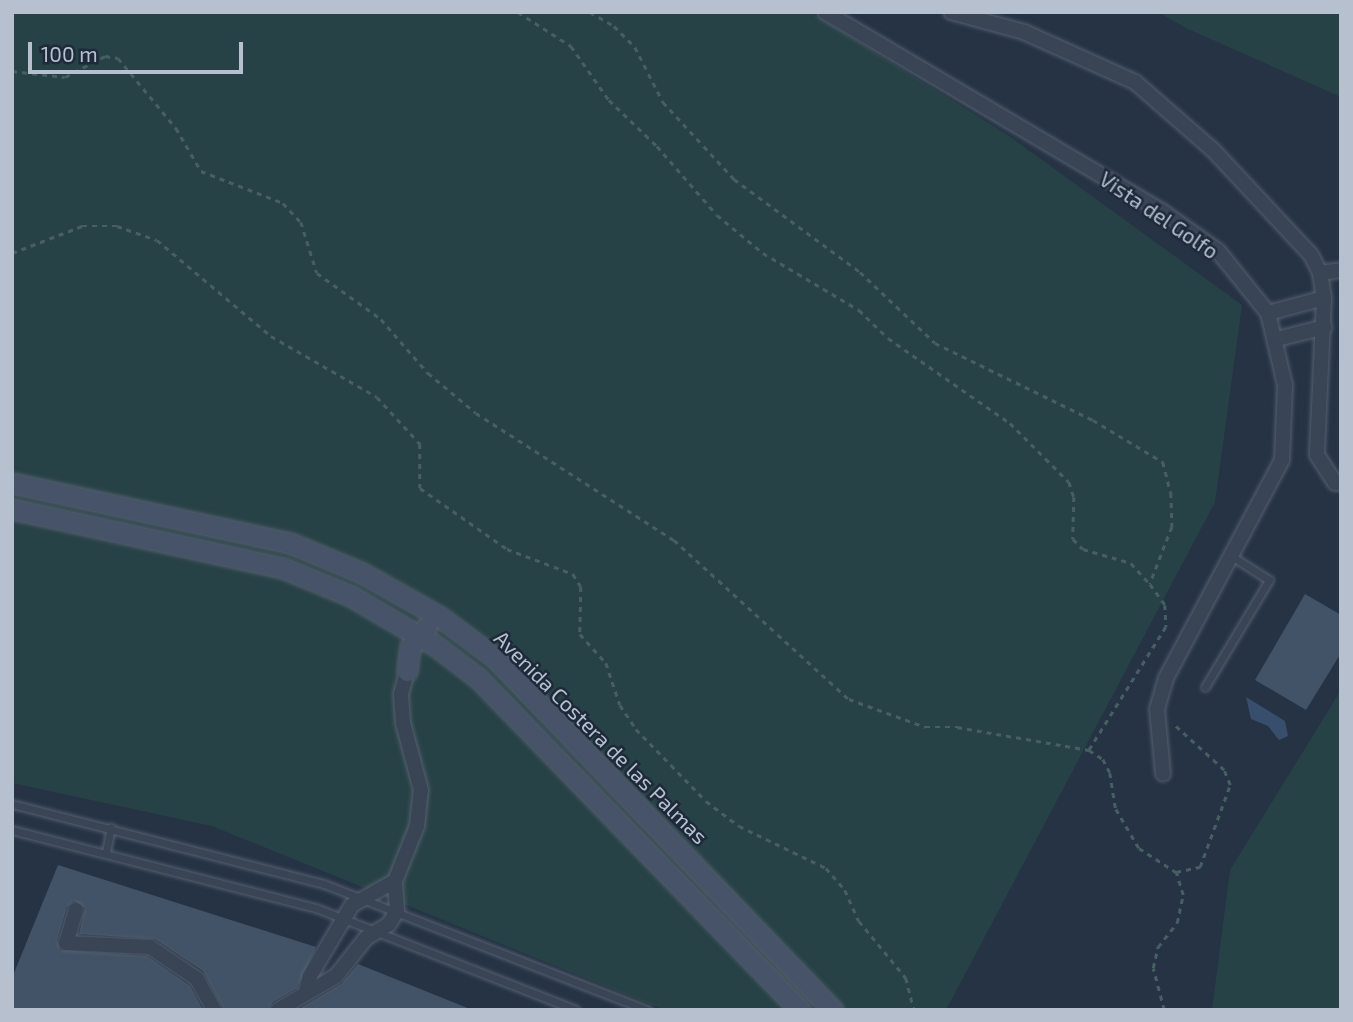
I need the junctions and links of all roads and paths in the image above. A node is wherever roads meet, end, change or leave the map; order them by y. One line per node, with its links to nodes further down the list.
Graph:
1 (518, 12): 17 (path)
2 (590, 12): 17 (path)
3 (825, 12): 10 (street, Vista del Golfo)
4 (951, 12): 8 (street)
5 (12, 71): 24 (path)
6 (12, 253): 46 (path)
7 (1341, 270): 8 (street)
8 (1320, 273): 9 (street)
9 (1324, 298): 10 (street); 11 (street)
10 (1268, 313): 12 (street, Vista del Golfo)
11 (1325, 327): 12 (street); 14 (street)
12 (1277, 339): 16 (street, Vista del Golfo)
13 (12, 483): 18 (main road, Avenida Costera de las Palmas)
14 (1341, 483)
15 (12, 509): 19 (main road)
16 (1233, 557): 22 (lane); 23 (street, Vista del Golfo)
17 (1150, 584): 24 (path)
18 (440, 617): 19 (main road); 20 (main road); 45 (main road, Avenida Costera de las Palmas)
19 (417, 633): 20 (main road); 21 (main road)
20 (436, 646): 21 (main road); 44 (main road)
21 (407, 671): 31 (street)
22 (1205, 687)
23 (1157, 709): 25 (street, Vista del Golfo); 30 (path)
24 (1089, 750): 30 (path)
25 (1163, 774)
26 (12, 804): 27 (lane)
27 (111, 827): 29 (lane); 32 (lane)
28 (12, 830): 29 (lane)
29 (106, 852): 35 (lane)
30 (1176, 872): 47 (path)
31 (394, 881): 32 (street); 34 (street)
32 (361, 897): 34 (lane); 35 (street)
33 (76, 910): 40 (street)
34 (397, 911): 36 (street); 43 (lane)
35 (341, 919): 36 (lane); 37 (street)
36 (376, 932): 38 (street); 42 (lane)
37 (325, 950): 38 (street); 39 (street)
38 (347, 961): 39 (street)
39 (306, 992): 41 (street)
40 (214, 1010)
41 (278, 1010)
42 (576, 1010)
43 (648, 1010)
44 (800, 1010)
45 (833, 1010)
46 (914, 1010)
47 (1164, 1010)

